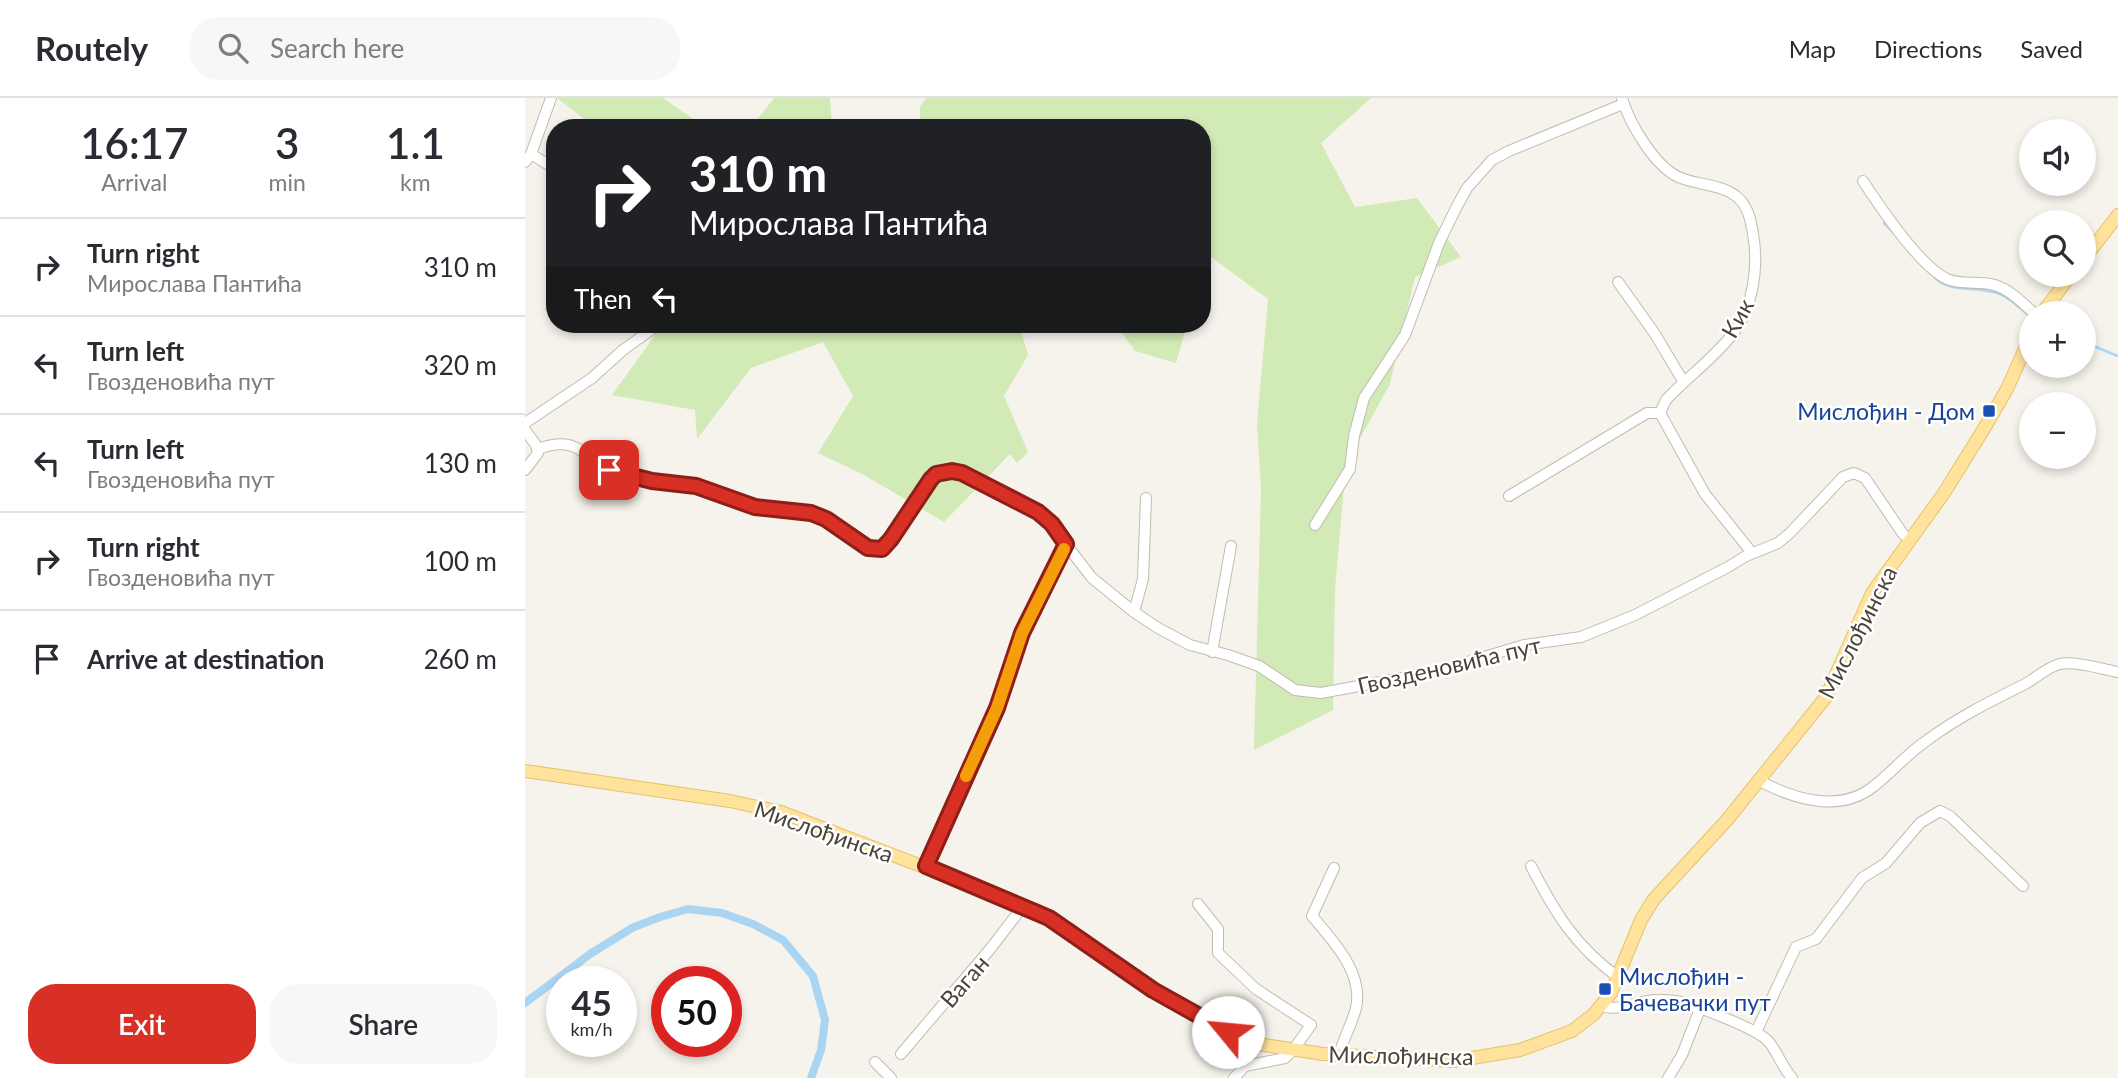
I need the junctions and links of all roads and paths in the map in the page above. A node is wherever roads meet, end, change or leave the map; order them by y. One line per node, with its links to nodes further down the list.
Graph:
1 (551, 98): 3 (street)
2 (1623, 101): 14 (street, Кик); 22 (street)
3 (528, 158): 4 (street)
4 (546, 165)
5 (1863, 181): 10 (street)
6 (2118, 215): 7 (main road)
7 (2096, 243)
8 (1618, 282): 14 (street)
9 (2062, 287): 11 (main road)
10 (2020, 301)
11 (2051, 301)
12 (646, 333): 16 (street)
13 (2019, 360): 23 (main road, Мислођинска)
14 (1683, 381): 15 (street, Кик)
15 (1660, 413): 20 (street); 26 (street)
16 (525, 423)
17 (525, 430): 18 (street)
18 (538, 449): 19 (street); 24 (street, Гвозденовића пут)
19 (525, 470)
20 (1509, 496)
21 (1146, 498): 27 (street)
22 (1315, 525)
23 (1909, 539): 26 (street, Гвозденовића пут); 31 (main road, Мислођинска)
24 (1066, 544): 27 (street, Гвозденовића пут); 32 (street)
25 (1231, 546): 28 (street)
26 (1752, 553): 28 (street, Гвозденовића пут)
27 (1134, 612): 28 (street, Гвозденовића пут)
28 (1212, 652)
29 (2118, 672): 31 (street)
30 (525, 771): 32 (main road, Мислођинска)
31 (1758, 780): 38 (main road, Мислођинска)
32 (926, 866): 37 (main road, Мислођинска)
33 (1531, 866): 38 (street)
34 (1334, 868): 44 (street)
35 (2023, 886): 41 (street)
36 (1198, 904): 42 (street)
37 (1024, 905): 42 (main road, Мислођинска); 43 (street, Ваган)
38 (1619, 978): 39 (main road, Мислођинска)
39 (1601, 1006): 40 (street); 44 (main road, Мислођинска)
40 (1700, 1009): 41 (street); 48 (street)
41 (1756, 1032): 49 (street)
42 (1293, 1050): 44 (main road, Мислођинска); 47 (street)
43 (901, 1054)
44 (1339, 1055)
45 (875, 1062): 46 (street)
46 (891, 1078)
47 (1234, 1078)
48 (1668, 1078)
49 (1792, 1078)

